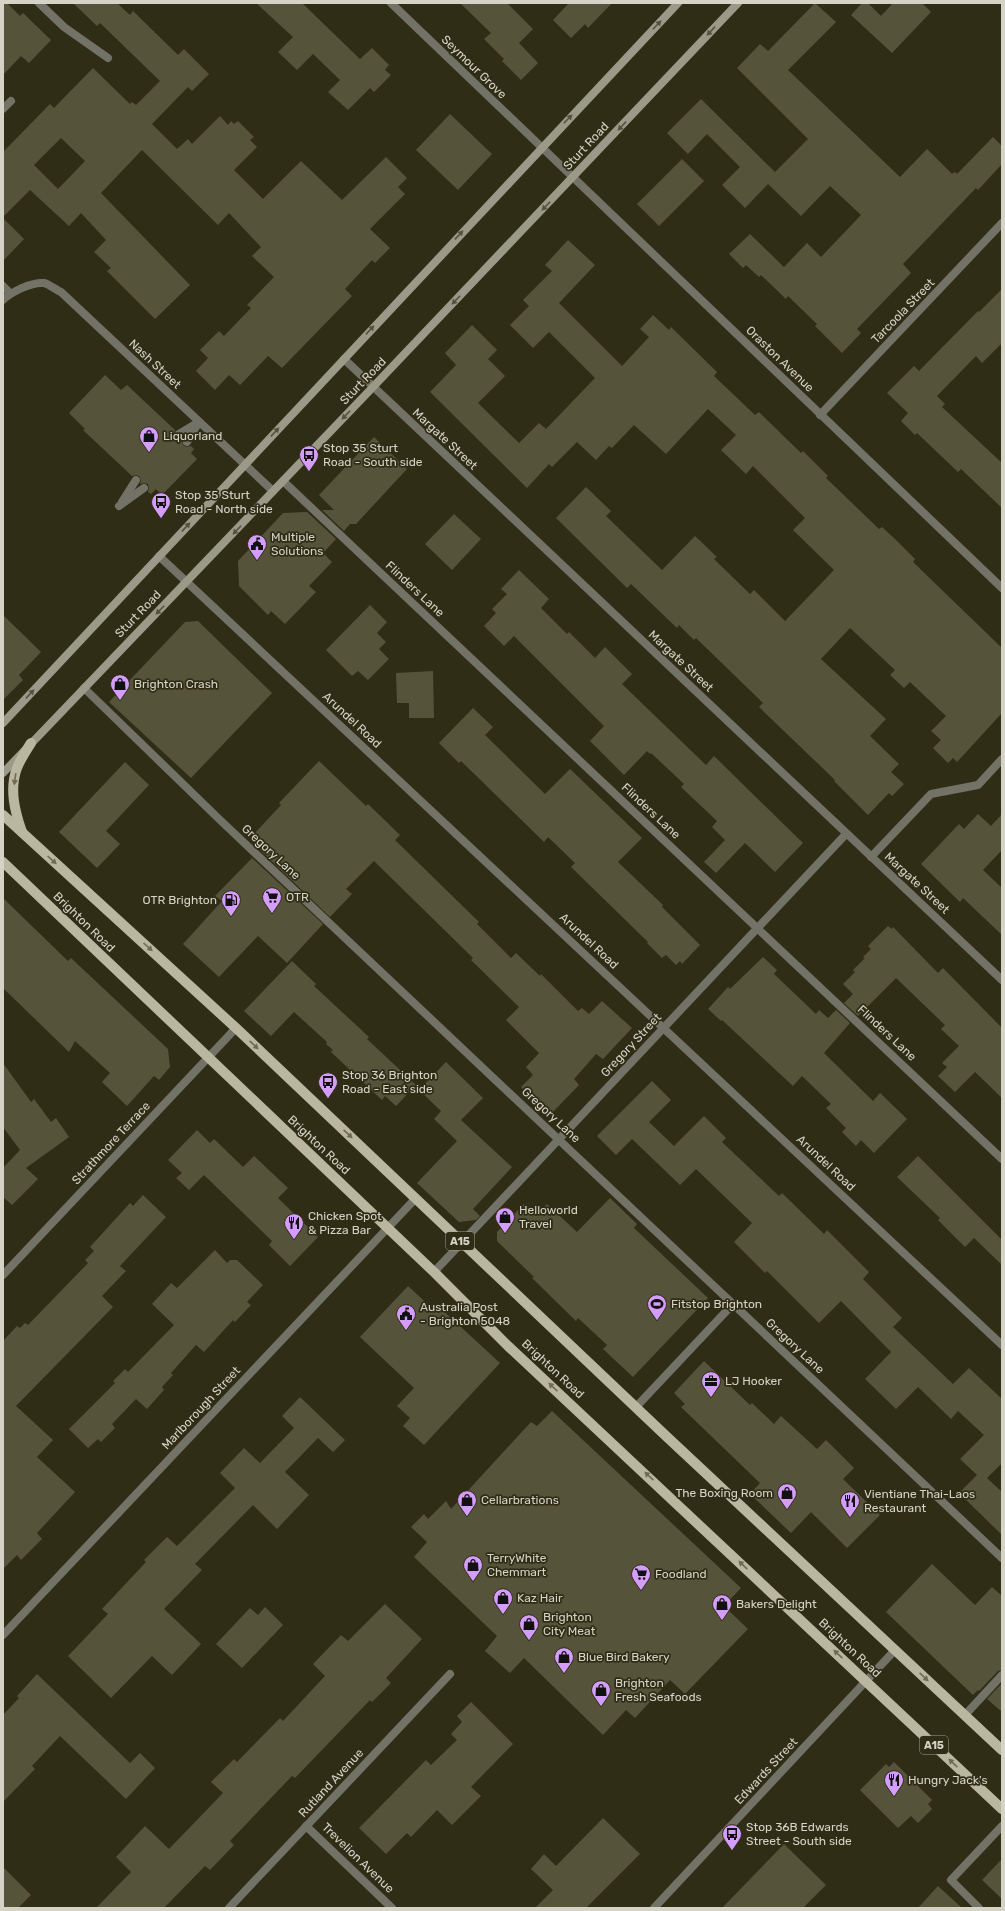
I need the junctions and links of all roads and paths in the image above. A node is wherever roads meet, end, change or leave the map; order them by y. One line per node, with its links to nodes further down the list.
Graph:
1 (39, 3): 5 (street)
2 (391, 3): 8 (street, Seymour Grove)
3 (678, 3): 8 (main road, Sturt Road, one-way to 3)
4 (738, 3): 9 (main road, Sturt Road, one-way to 9)
5 (108, 58)
6 (11, 101): 7 (street)
7 (3, 109)
8 (541, 147): 9 (street, Oraston Avenue); 14 (main road, Sturt Road, one-way to 8)
9 (573, 178): 15 (main road, Sturt Road, one-way to 15); 16 (street, Oraston Avenue)
10 (1002, 223): 16 (street, Tarcoola Street)
11 (3, 286): 12 (street)
12 (10, 293): 13 (street); 17 (street, Nash Street)
13 (3, 300)
14 (344, 359): 15 (street, Margate Street); 20 (main road, Sturt Road, one-way to 14)
15 (373, 387): 22 (main road, Sturt Road, one-way to 22); 35 (street, Margate Street)
16 (820, 415): 27 (street, Oraston Avenue)
17 (199, 422): 18 (street); 19 (street); 20 (street, Nash Street)
18 (179, 434)
19 (188, 442)
20 (245, 464): 24 (street, Nash Street); 25 (main road, Sturt Road, one-way to 20)
21 (136, 480): 23 (street)
22 (283, 481): 24 (main road, Sturt Road); 38 (street, Flinders Lane)
23 (144, 488)
24 (273, 491): 26 (main road, Sturt Road, one-way to 26)
25 (159, 556): 26 (street, Arundel Road); 29 (main road, Sturt Road, one-way to 25)
26 (187, 582): 28 (main road, Sturt Road, one-way to 28); 40 (street, Arundel Road)
27 (1002, 588)
28 (84, 688): 30 (main road, Sturt Road); 43 (street, Gregory Lane)
29 (3, 723)
30 (31, 743): 32 (main road, Sturt Road); 34 (main road, one-way to 34)
31 (1002, 759): 36 (street)
32 (3, 773)
33 (3, 815): 34 (main road, Brighton Road / A15)
34 (23, 834): 41 (main road, Brighton Road / A15, one-way to 41)
35 (846, 834): 36 (street, Margate Street); 38 (street, Gregory Street)
36 (871, 857): 39 (street, Margate Street)
37 (3, 862): 42 (main road, Brighton Road / A15)
38 (758, 929): 40 (street, Gregory Street); 44 (street, Flinders Lane)
39 (1002, 980)
40 (664, 1027): 43 (street, Gregory Street); 51 (street, Arundel Road)
41 (236, 1028): 42 (street, Strathmore Terrace); 45 (main road, Brighton Road / A15, one-way to 45)
42 (208, 1058): 46 (main road, Brighton Road / A15); 49 (street, Strathmore Terrace)
43 (559, 1139): 47 (street, Gregory Street); 50 (street, Gregory Lane)
44 (1002, 1159)
45 (416, 1198): 46 (street, Marlborough Street); 47 (main road, Brighton Road / A15)
46 (388, 1228): 48 (main road, Brighton Road / A15); 54 (street, Marlborough Street)
47 (462, 1242): 48 (street, Gregory Street); 52 (main road, Brighton Road / A15)
48 (434, 1272): 58 (main road, Brighton Road / A15, one-way to 48)
49 (3, 1275)
50 (733, 1304): 52 (street); 53 (street, Gregory Lane)
51 (1002, 1345)
52 (636, 1406): 55 (main road, Brighton Road / A15)
53 (1002, 1558)
54 (3, 1635)
55 (895, 1650): 58 (street, Edwards Street); 59 (main road, Brighton Road / A15, one-way to 59)
56 (450, 1674): 62 (street, Rutland Avenue)
57 (1002, 1675): 59 (street)
58 (866, 1681): 61 (main road, Brighton Road / A15, one-way to 58); 66 (street, Edwards Street)
59 (965, 1715): 60 (main road, Brighton Road / A15)
60 (1002, 1750)
61 (1002, 1809)
62 (306, 1826): 64 (street, Rutland Avenue); 65 (street, Trevelion Avenue)
63 (1002, 1826): 67 (street)
64 (229, 1908)
65 (392, 1908)
66 (654, 1908)
67 (979, 1908)

